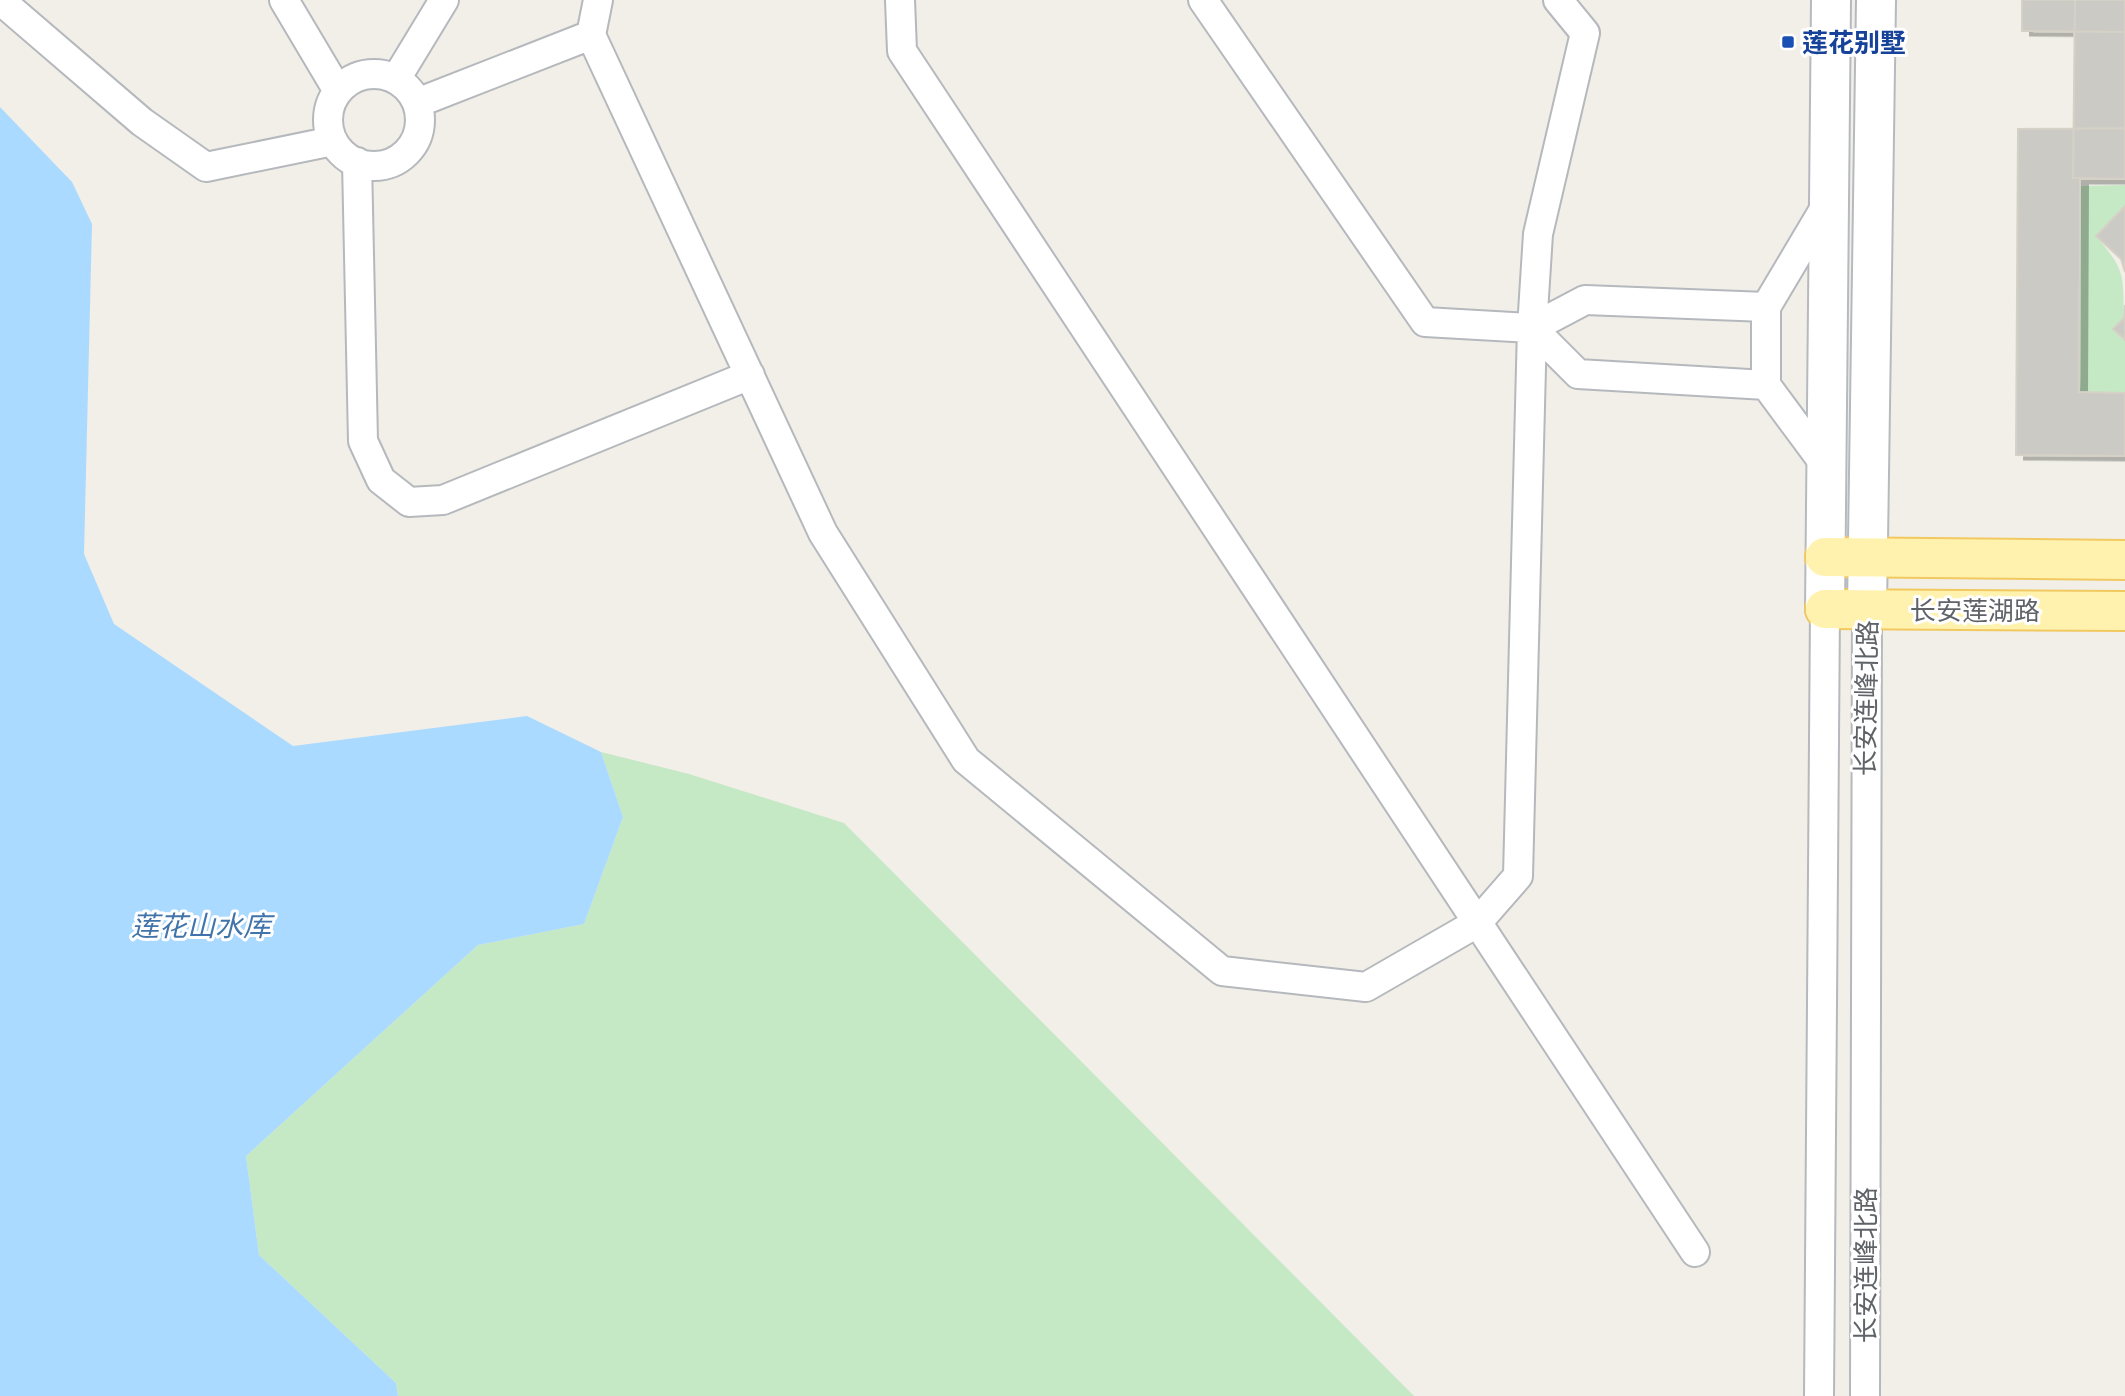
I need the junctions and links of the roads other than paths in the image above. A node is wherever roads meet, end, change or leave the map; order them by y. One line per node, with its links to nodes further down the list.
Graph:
1 (0, 0): 14 (street)
2 (284, 0): 12 (street)
3 (444, 0): 11 (street)
4 (598, 0): 10 (street)
5 (900, 0): 28 (street)
6 (1203, 0): 18 (street)
7 (1558, 0): 18 (street)
8 (1831, 0): 16 (main road, 长安连峰北路)
9 (1876, 0): 23 (main road, 长安连峰北路)
10 (591, 34): 13 (street); 19 (street)
11 (396, 79): 12 (street); 13 (street)
12 (338, 91): 14 (street)
13 (417, 103): 15 (street)
14 (333, 141): 15 (street)
15 (357, 162): 19 (street)
16 (1829, 200): 17 (street); 21 (main road, 长安连峰北路)
17 (1766, 307): 18 (street); 20 (street)
18 (1532, 328): 20 (street); 28 (street)
19 (750, 375): 28 (street)
20 (1766, 385): 21 (street)
21 (1826, 466): 22 (main road, 长安连峰北路)
22 (1825, 557): 23 (main road, 长安莲湖路); 25 (main road, 长安连峰北路)
23 (1868, 557): 24 (main road, 长安莲湖路); 26 (main road, 长安连峰北路)
24 (2125, 560)
25 (1825, 609): 26 (main road, 长安莲湖路); 30 (street, 长安连峰北路)
26 (1867, 609): 27 (main road, 长安莲湖路); 31 (street, 长安连峰北路)
27 (2125, 611)
28 (1477, 923): 29 (street)
29 (1695, 1252)
30 (1819, 1396)
31 (1865, 1396)

